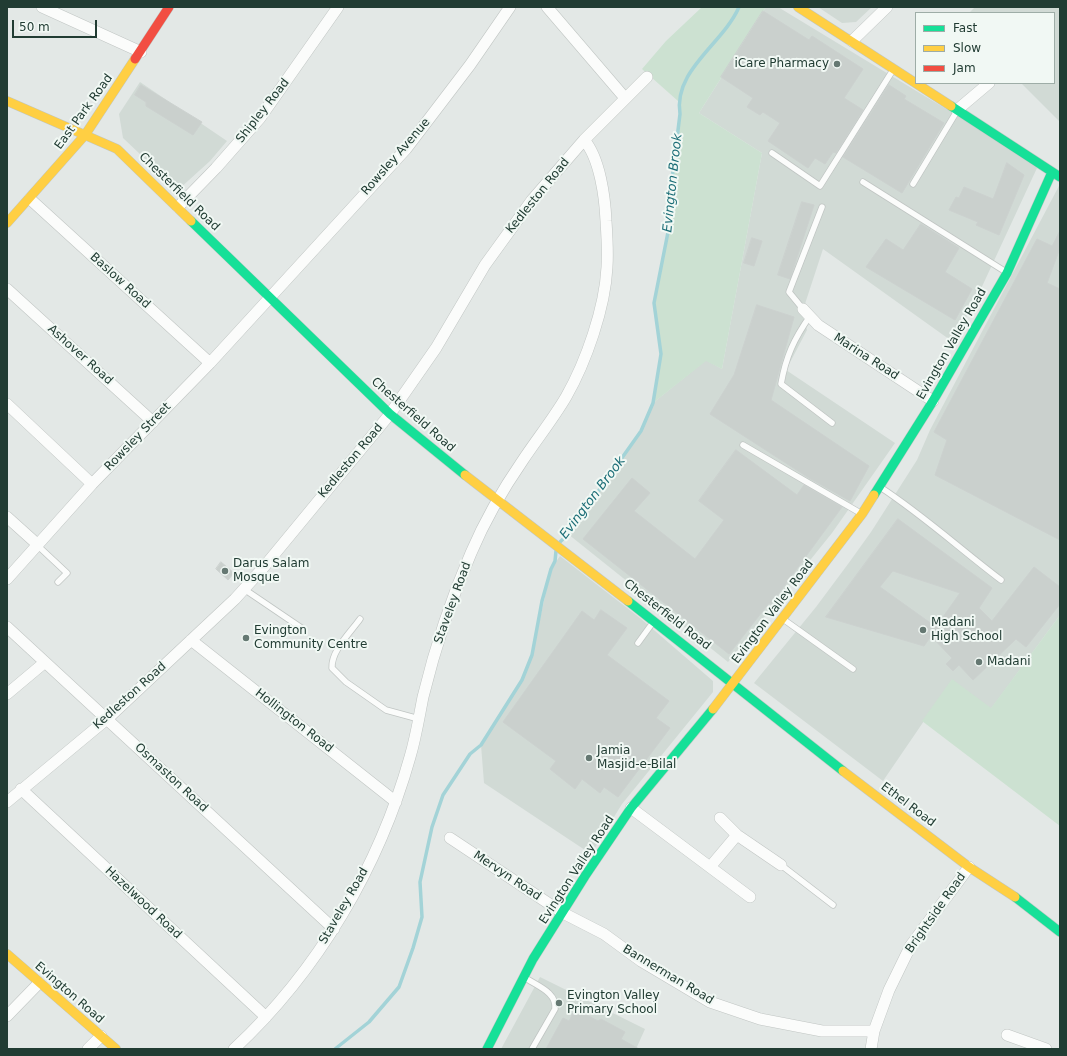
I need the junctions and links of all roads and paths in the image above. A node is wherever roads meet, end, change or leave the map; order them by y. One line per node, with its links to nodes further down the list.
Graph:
1 (42, 7): 9 (street)
2 (169, 7): 9 (street, East Park Road)
3 (338, 7): 25 (street, Shipley Road)
4 (510, 7): 30 (street, Rowsley Avenue)
5 (547, 7): 15 (street)
6 (798, 7): 8 (street)
7 (887, 7): 8 (street)
8 (852, 41): 10 (street)
9 (141, 52): 18 (street, East Park Road)
10 (894, 69): 12 (street); 20 (lane)
11 (647, 77): 15 (street, Kedleston Road)
12 (915, 83)
13 (917, 84): 17 (street)
14 (987, 84): 17 (street)
15 (625, 98): 19 (street, Kedleston Road)
16 (7, 101): 18 (street, Chesterfield Road)
17 (957, 110): 21 (street); 23 (lane)
18 (85, 135): 24 (street, East Park Road); 25 (street, Chesterfield Road)
19 (584, 140): 35 (street, Kedleston Road); 41 (street, Staveley Road)
20 (772, 153)
21 (1056, 175): 28 (street, Evington Valley Road)
22 (863, 182): 28 (lane)
23 (913, 184)
24 (30, 199): 27 (street, East Park Road); 32 (street, Baslow Road)
25 (178, 207): 30 (street, Chesterfield Road)
26 (822, 207): 31 (lane)
27 (7, 223)
28 (1007, 273): 33 (street, Evington Valley Road)
29 (7, 289): 36 (street, Ashover Road)
30 (269, 296): 32 (street, Rowsley Street); 35 (street, Chesterfield Road)
31 (806, 313): 33 (street, Marina Road); 37 (lane)
32 (210, 363): 36 (street, Rowsley Street)
33 (933, 401): 40 (street, Evington Valley Road)
34 (7, 404): 39 (street)
35 (390, 414): 41 (street, Chesterfield Road); 48 (street, Kedleston Road)
36 (153, 422): 39 (street, Rowsley Street)
37 (832, 423)
38 (743, 445): 42 (lane)
39 (92, 484): 44 (street, Rowsley Street)
40 (880, 486): 42 (street, Evington Valley Road); 46 (lane)
41 (497, 501): 51 (street, Chesterfield Road); 62 (street, Staveley Road)
42 (862, 514): 49 (street, Evington Valley Road)
43 (7, 517): 44 (street)
44 (37, 544): 45 (street, Rowsley Street); 47 (lane)
45 (7, 579)
46 (1001, 580)
47 (58, 582)
48 (244, 589): 53 (lane); 54 (street, Kedleston Road)
49 (782, 618): 57 (lane); 58 (street, Evington Valley Road)
50 (360, 619): 62 (lane)
51 (654, 620): 55 (lane); 58 (street, Chesterfield Road)
52 (7, 627): 56 (street, Osmaston Road)
53 (303, 629)
54 (191, 640): 61 (street, Kedleston Road); 65 (street, Hollington Road)
55 (638, 643)
56 (44, 663): 60 (street); 61 (street, Osmaston Road)
57 (853, 669)
58 (734, 684): 59 (street, Chesterfield Road); 66 (street, Evington Valley Road)
59 (745, 693): 72 (street, Ethel Road)
60 (7, 694)
61 (107, 719): 63 (street, Kedleston Road); 76 (street, Osmaston Road)
62 (419, 719): 65 (street, Staveley Road)
63 (21, 789): 64 (street, Kedleston Road); 82 (street, Hazelwood Road)
64 (7, 802)
65 (396, 802): 76 (street, Staveley Road)
66 (631, 808): 71 (street); 75 (street, Evington Valley Road)
67 (720, 818): 68 (street)
68 (737, 835): 70 (street); 71 (street)
69 (450, 838): 75 (street, Mervyn Road)
70 (780, 866): 74 (lane)
71 (710, 867): 73 (street)
72 (969, 867): 77 (street, Ethel Road); 83 (street, Brightside Road)
73 (750, 897)
74 (833, 906)
75 (563, 913): 79 (street, Evington Valley Road); 83 (street, Bannerman Road)
76 (334, 929): 82 (street, Staveley Road)
77 (1060, 932)
78 (7, 954): 80 (street, Evington Road)
79 (524, 977): 89 (street, Evington Valley Road); 90 (lane)
80 (39, 983): 81 (street); 85 (street, Evington Road)
81 (7, 1016)
82 (266, 1017): 88 (street, Staveley Road)
83 (874, 1031): 91 (street, Brightside Road)
84 (1007, 1035): 92 (street)
85 (101, 1036): 86 (street); 87 (street, Evington Road)
86 (88, 1049)
87 (116, 1049)
88 (234, 1049)
89 (487, 1049)
90 (532, 1049)
91 (871, 1049)
92 (1046, 1049)

